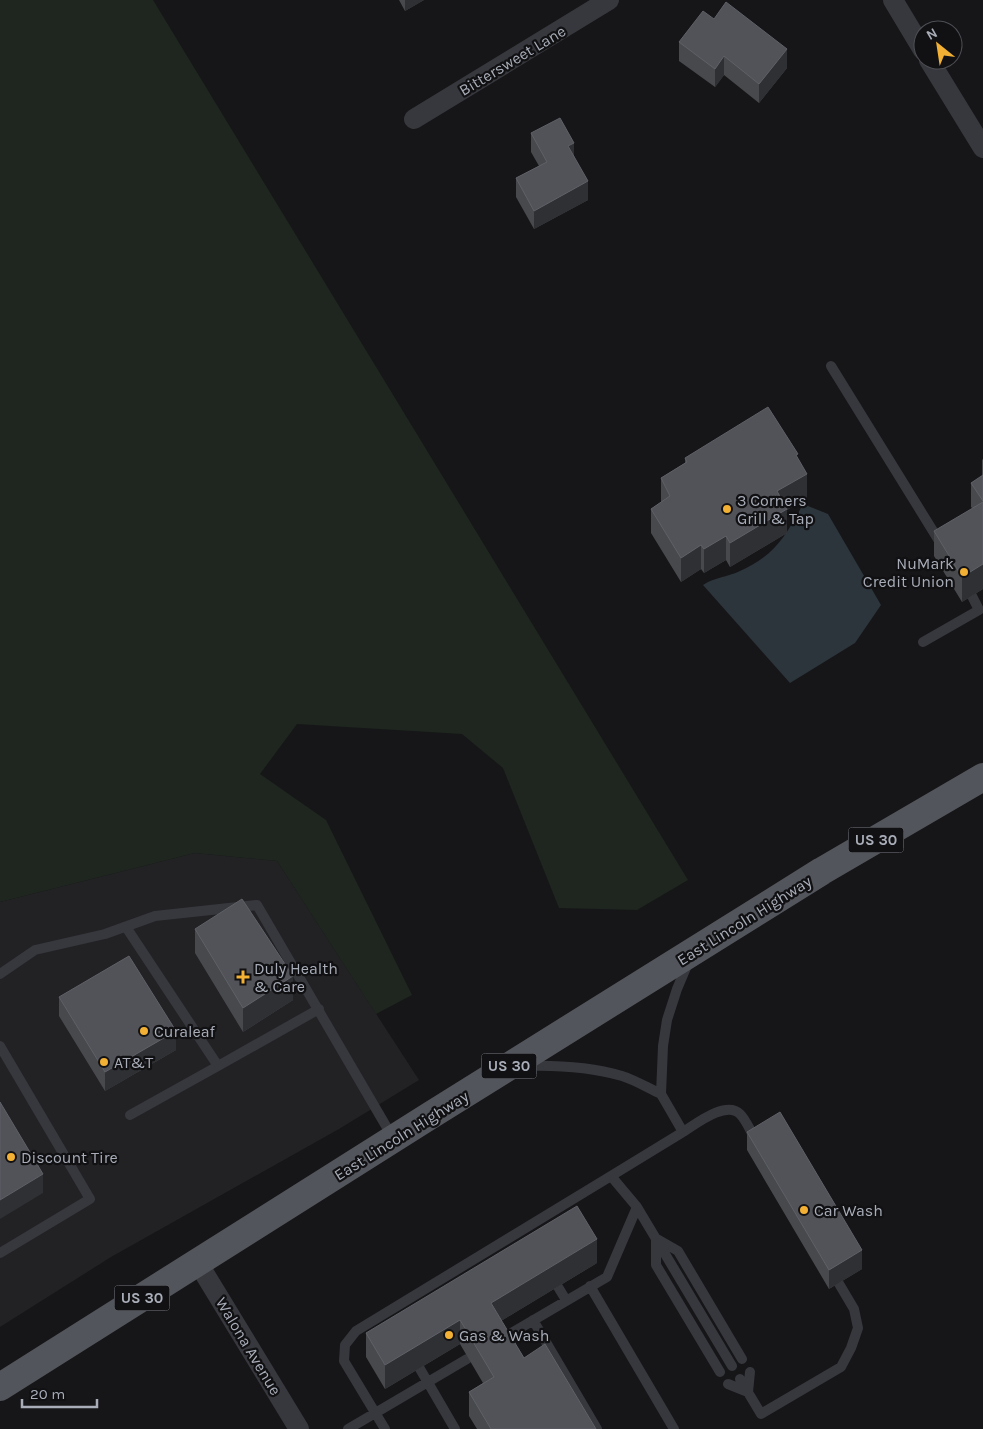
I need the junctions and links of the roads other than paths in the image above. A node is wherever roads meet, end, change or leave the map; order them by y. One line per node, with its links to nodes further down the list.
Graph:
1 (609, 0): 5 (street, Bittersweet Lane)
2 (893, 0): 3 (street)
3 (913, 33)
4 (935, 70): 6 (street)
5 (414, 119)
6 (983, 148)
7 (831, 366): 8 (lane)
8 (944, 550)
9 (972, 596): 10 (lane)
10 (922, 642)
11 (983, 777): 13 (main road, East Lincoln Highway / US 30)
12 (126, 927): 14 (lane); 15 (lane); 17 (lane)
13 (693, 952): 18 (main road, East Lincoln Highway / US 30); 19 (lane)
14 (0, 974)
15 (319, 1009): 17 (lane); 22 (lane)
16 (0, 1046): 27 (lane)
17 (218, 1066): 20 (lane)
18 (508, 1067): 19 (lane); 22 (main road, East Lincoln Highway / US 30)
19 (661, 1094): 21 (lane)
20 (130, 1115)
21 (683, 1132): 23 (lane); 24 (lane)
22 (393, 1139): 28 (main road, East Lincoln Highway / US 30)
23 (757, 1142)
24 (611, 1176): 25 (lane); 46 (lane)
25 (637, 1207): 26 (lane); 31 (lane)
26 (656, 1238): 36 (lane); 38 (lane); 39 (lane)
27 (0, 1253)
28 (198, 1263): 44 (main road, East Lincoln Highway / US 30); 47 (street, Walona Avenue)
29 (555, 1282): 32 (lane)
30 (838, 1282): 45 (lane)
31 (590, 1286): 32 (lane); 52 (lane)
32 (566, 1300): 33 (lane)
33 (533, 1320): 34 (lane); 51 (lane)
34 (495, 1342)
35 (467, 1359): 42 (lane)
36 (742, 1359)
37 (416, 1362): 42 (lane)
38 (732, 1366)
39 (720, 1372)
40 (750, 1372): 45 (lane)
41 (740, 1379): 45 (lane)
42 (428, 1382): 46 (lane); 50 (lane)
43 (728, 1384): 45 (lane)
44 (0, 1387)
45 (748, 1392)
46 (376, 1413): 48 (lane); 49 (lane)
47 (299, 1429)
48 (348, 1429)
49 (385, 1429)
50 (455, 1429)
51 (597, 1429)
52 (674, 1429)

